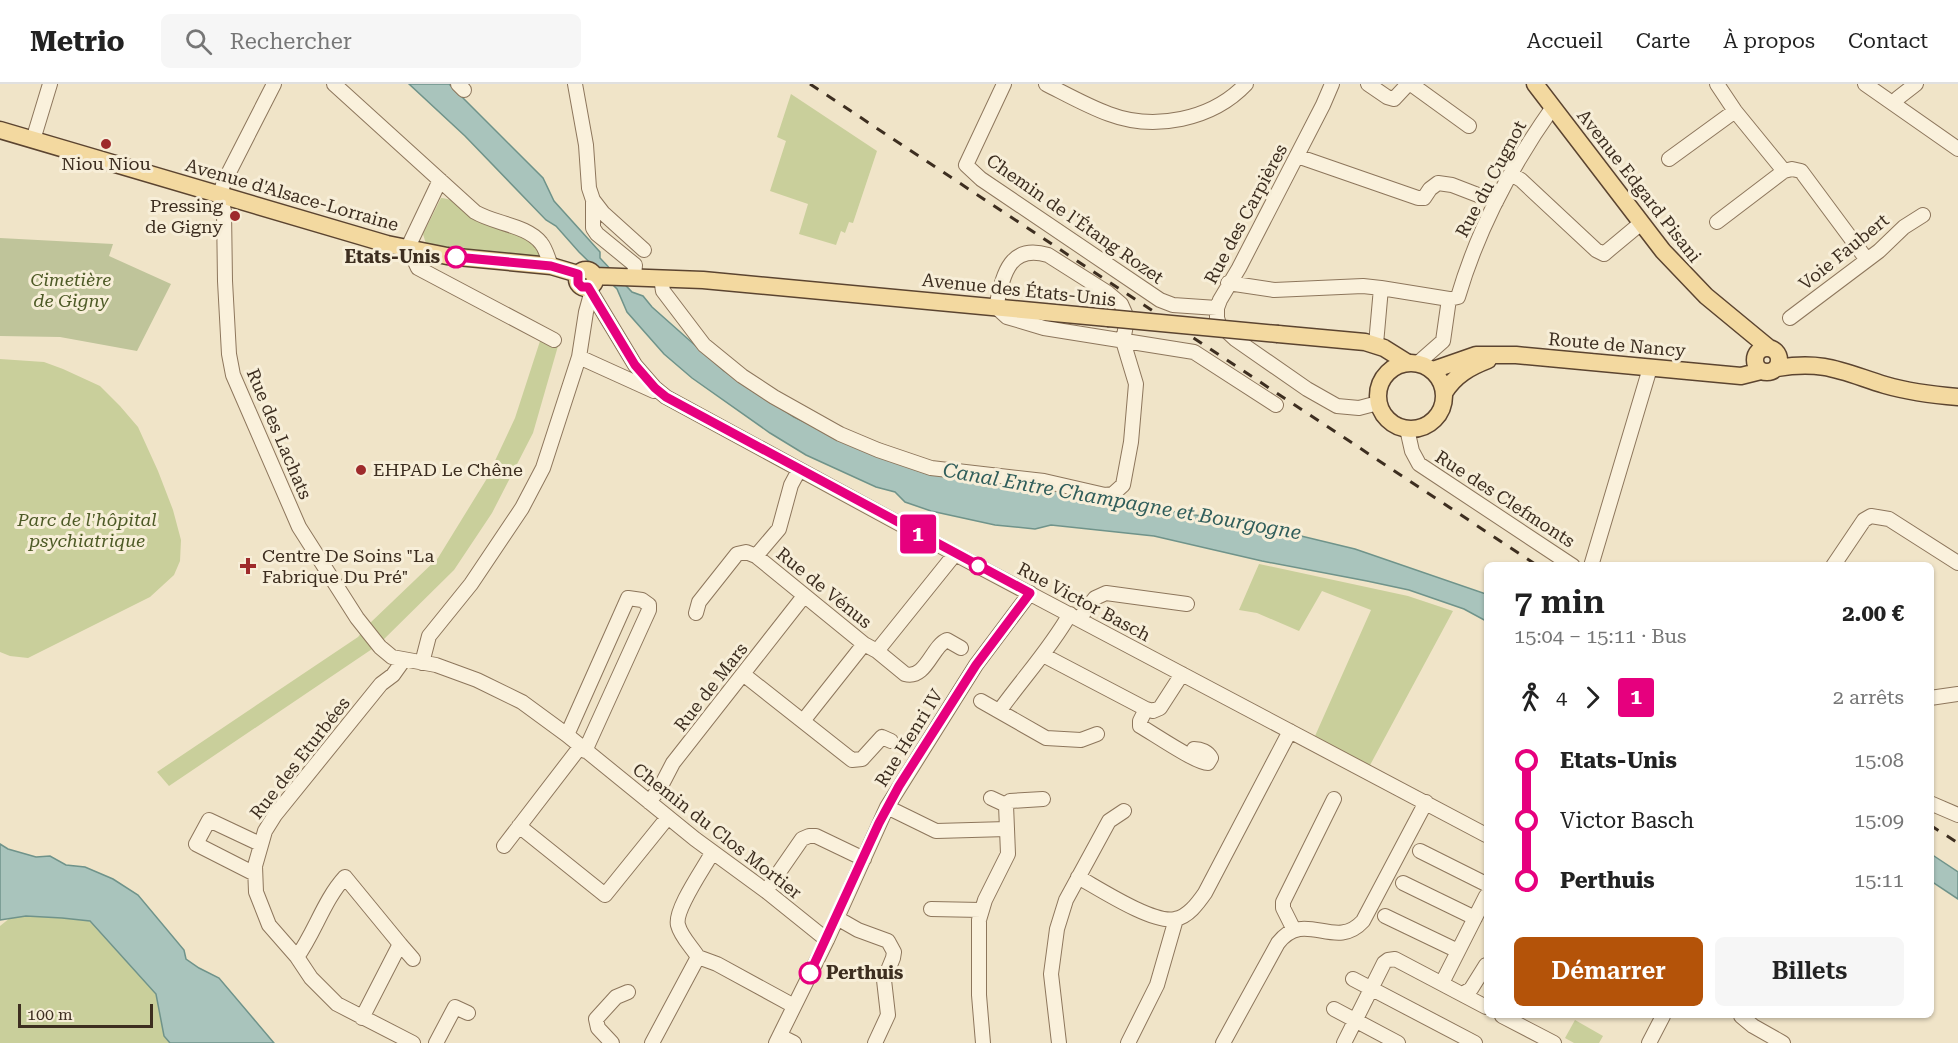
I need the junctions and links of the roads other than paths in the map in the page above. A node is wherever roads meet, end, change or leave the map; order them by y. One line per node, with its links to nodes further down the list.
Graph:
1 (50, 84): 20 (street)
2 (274, 84): 27 (street)
3 (334, 84): 26 (street)
4 (575, 84): 28 (street)
5 (1004, 84): 44 (street, Chemin de l'Étang Rozet)
6 (1046, 84): 7 (street)
7 (1246, 84)
8 (1332, 84): 22 (street, Rue des Carpières)
9 (1368, 84): 10 (street)
10 (1409, 84): 18 (street)
11 (1535, 84): 16 (main road, Avenue Edgard Pisani)
12 (1718, 84): 17 (street)
13 (1865, 84): 15 (street)
14 (1916, 84): 15 (street)
15 (1894, 104): 21 (street)
16 (1553, 107): 25 (street, Rue du Cugnot); 32 (main road, Avenue Edgard Pisani)
17 (1736, 111): 23 (street); 24 (street)
18 (1469, 126)
19 (0, 130): 20 (main road, Avenue d'Alsace-Lorraine)
20 (33, 140): 27 (main road, Avenue d'Alsace-Lorraine)
21 (1958, 149)
22 (1297, 156): 29 (street); 41 (street, Rue des Carpières)
23 (1669, 159)
24 (1784, 171): 31 (street); 35 (street)
25 (1510, 174): 29 (street, Rue du Cugnot); 32 (street)
26 (440, 180): 33 (street); 36 (street)
27 (220, 194): 33 (main road, Avenue d'Alsace-Lorraine); 79 (street, Rue des Lachats)
28 (593, 200): 34 (street); 37 (street)
29 (1496, 202): 43 (street, Rue du Cugnot)
30 (1923, 215): 35 (street, Voie Faubert)
31 (1717, 222)
32 (1640, 224): 53 (main road, Avenue Edgard Pisani)
33 (409, 249): 36 (main road, Avenue d'Alsace-Lorraine); 47 (street)
34 (644, 250)
35 (1867, 260): 46 (street, Voie Faubert)
36 (551, 266): 40 (main road, Avenue d'Alsace-Lorraine)
37 (634, 277): 38 (main road, Avenue d'Alsace-Lorraine); 40 (main road, Avenue d'Alsace-Lorraine)
38 (662, 278): 39 (main road, Avenue d'Alsace-Lorraine); 49 (street)
39 (680, 279): 45 (main road, Avenue des États-Unis)
40 (590, 282): 52 (street); 58 (street, Rue Victor Basch)
41 (1228, 283): 42 (street); 44 (street, Rue des Carpières)
42 (1381, 288): 43 (street); 50 (street)
43 (1449, 299): 54 (street, Rue du Cugnot)
44 (1217, 308): 60 (street, Rue des Carpières)
45 (1001, 312): 48 (main road, Avenue des États-Unis, bridge); 49 (street); 49 (street)
46 (1790, 318)
47 (554, 340)
48 (1354, 340): 50 (main road, Avenue des États-Unis); 56 (main road)
49 (1123, 341): 61 (street)
50 (1376, 344): 54 (main road, Avenue des États-Unis)
51 (1499, 355): 54 (main road, Route de Nancy); 55 (main road, Route de Nancy); 57 (main road)
52 (579, 357): 58 (street, Rue Victor Basch); 80 (street)
53 (1766, 360): 55 (main road, Route de Nancy); 59 (main road, Route de Nancy)
54 (1420, 365): 56 (main road); 57 (main road)
55 (1650, 368): 67 (street)
56 (1387, 373): 60 (main road)
57 (1444, 393): 62 (main road)
58 (666, 397): 63 (street, Rue Victor Basch)
59 (1958, 398)
60 (1378, 403): 62 (main road)
61 (1276, 405)
62 (1407, 429): 66 (street, Rue des Clefmonts)
63 (799, 470): 64 (street, Rue Victor Basch); 65 (street, Rue de Vénus)
64 (955, 554): 70 (street, Rue Victor Basch); 77 (street, Rue de Vénus)
65 (756, 556): 71 (street, Rue de Vénus); 73 (street)
66 (1567, 562)
67 (1592, 562)
68 (1836, 562): 69 (street)
69 (1958, 563)
70 (1030, 593): 74 (street, Rue Victor Basch); 102 (street, Rue Henri IV)
71 (804, 596): 75 (street, Rue de Vénus); 81 (street, Rue de Mars)
72 (1187, 604): 74 (street)
73 (696, 613)
74 (1074, 617): 78 (street); 82 (street, Rue Victor Basch)
75 (864, 644): 77 (street, Rue de Vénus); 88 (street)
76 (961, 648): 77 (street)
77 (877, 651)
78 (1043, 655): 86 (street); 87 (street)
79 (398, 659): 80 (street, Chemin du Clos Mortier); 109 (street, Rue des Eturbées)
80 (422, 663): 91 (street, Chemin du Clos Mortier)
81 (743, 674): 88 (street); 98 (street, Rue de Mars)
82 (1182, 674): 86 (street); 89 (street, Rue Victor Basch)
83 (1958, 694): 84 (street)
84 (1934, 697)
85 (981, 701): 87 (street)
86 (1146, 709): 94 (street)
87 (1000, 710): 90 (street)
88 (803, 721): 92 (street)
89 (1290, 731): 99 (street, Rue Victor Basch); 125 (street)
90 (1097, 734)
91 (567, 735): 93 (street, Chemin du Clos Mortier); 93 (street)
92 (891, 741)
93 (583, 749): 98 (street, Chemin du Clos Mortier); 106 (street)
94 (1190, 756)
95 (991, 798): 100 (street)
96 (1043, 799): 100 (street)
97 (1334, 799): 126 (street)
98 (649, 802): 105 (street, Chemin du Clos Mortier)
99 (1426, 802): 108 (street, Rue Victor Basch); 126 (street)
100 (1006, 805): 107 (street)
101 (1934, 805): 104 (street)
102 (887, 807): 107 (street); 113 (street, Rue Henri IV)
103 (1124, 811): 115 (street)
104 (1958, 815)
105 (668, 817): 106 (street); 112 (street, Chemin du Clos Mortier)
106 (519, 826): 110 (street)
107 (1007, 829): 121 (street)
108 (1484, 835)
109 (260, 844): 114 (street, Rue des Eturbées); 114 (street)
110 (504, 846)
111 (1420, 852): 117 (street)
112 (712, 853): 118 (street, Chemin du Clos Mortier); 131 (street)
113 (864, 859): 118 (street); 123 (street, Rue Henri IV)
114 (255, 874): 130 (street, Rue des Eturbées)
115 (1078, 878): 125 (street); 157 (street)
116 (1403, 883): 124 (street)
117 (1484, 883)
118 (766, 891): 127 (street, Chemin du Clos Mortier)
119 (1484, 900): 124 (street)
120 (930, 909): 121 (street)
121 (981, 910): 156 (street)
122 (1386, 916): 129 (street)
123 (837, 918): 127 (street, Rue Henri IV); 155 (street)
124 (1475, 918): 129 (street)
125 (1176, 919): 158 (street)
126 (1294, 930): 149 (street)
127 (827, 939): 139 (street, Rue Henri IV)
128 (400, 944): 130 (street); 132 (street); 143 (street)
129 (1458, 951): 135 (street)
130 (297, 957): 143 (street, Rue des Eturbées)
131 (698, 957): 139 (street); 153 (street)
132 (413, 959)
133 (1484, 969): 138 (street)
134 (1353, 979): 136 (street)
135 (1442, 983): 136 (street); 138 (street)
136 (1372, 988): 147 (street); 161 (street)
137 (628, 992): 152 (street)
138 (1462, 994): 140 (street)
139 (794, 1006): 148 (street, Rue Henri IV)
140 (1484, 1006)
141 (1334, 1009): 147 (street)
142 (468, 1013): 151 (street)
143 (362, 1018): 150 (street, Rue des Eturbées)
144 (1506, 1018): 162 (street)
145 (1662, 1018): 163 (street)
146 (1743, 1018): 164 (street)
147 (1356, 1020): 159 (street); 160 (street)
148 (778, 1039): 154 (street)
149 (1229, 1041)
150 (413, 1043)
151 (436, 1043)
152 (612, 1043)
153 (652, 1043)
154 (794, 1043)
155 (875, 1043)
156 (983, 1043)
157 (1059, 1043)
158 (1128, 1043)
159 (1344, 1043)
160 (1398, 1043)
161 (1475, 1043)
162 (1554, 1043)
163 (1649, 1043)
164 (1783, 1043)

